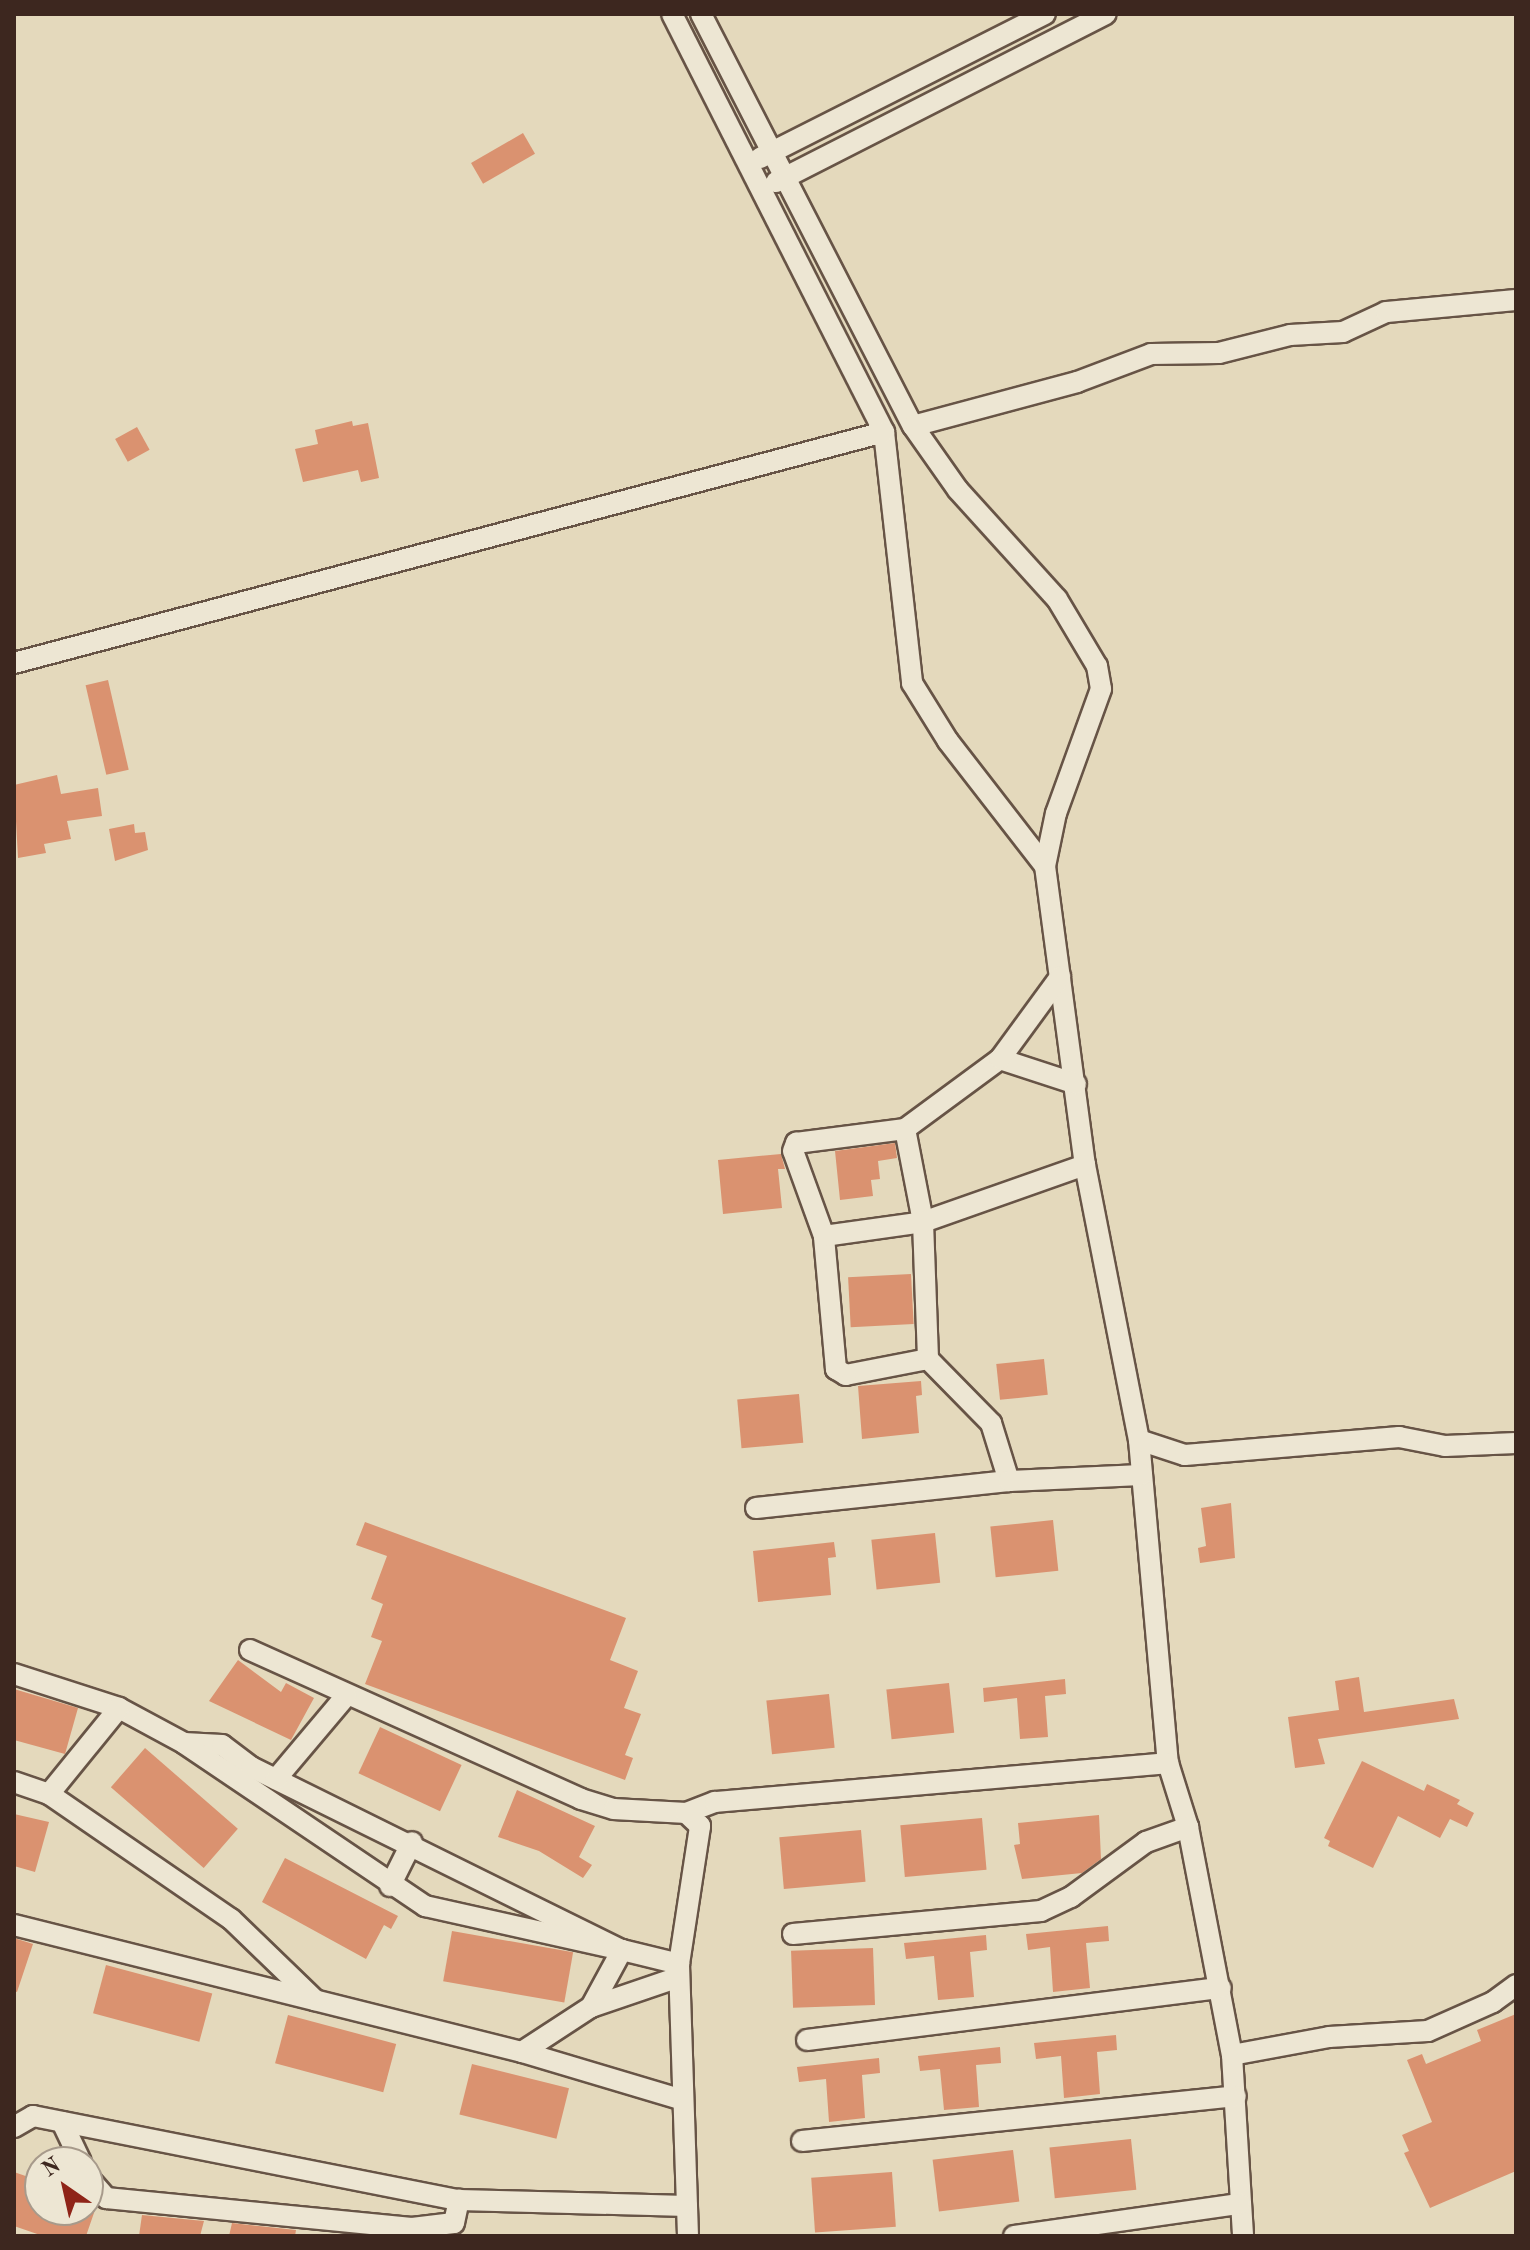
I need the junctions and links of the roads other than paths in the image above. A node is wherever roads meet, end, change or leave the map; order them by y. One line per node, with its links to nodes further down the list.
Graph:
1 (672, 14): 6 (street)
2 (701, 14): 5 (street)
3 (1045, 14): 5 (street)
4 (1106, 14): 7 (street)
5 (772, 152): 6 (street); 7 (street)
6 (748, 163): 8 (street)
7 (785, 178): 8 (street); 10 (street)
8 (762, 190): 11 (street)
9 (1516, 300): 10 (street)
10 (913, 426): 13 (street)
11 (884, 432): 12 (street); 13 (street)
12 (14, 663)
13 (1045, 866): 14 (street)
14 (1060, 977): 15 (street); 16 (street)
15 (1000, 1059): 16 (street); 17 (street)
16 (1076, 1084): 18 (street)
17 (905, 1129): 19 (street); 20 (street)
18 (1085, 1165): 19 (street); 22 (street)
19 (923, 1222): 20 (street); 21 (street)
20 (824, 1236): 21 (street)
21 (928, 1359): 25 (street)
22 (1139, 1440): 23 (street); 24 (street)
23 (1516, 1443)
24 (1142, 1475): 25 (street); 32 (street)
25 (1009, 1481): 26 (street)
26 (756, 1508)
27 (250, 1650): 29 (street)
28 (14, 1674): 30 (street)
29 (346, 1696): 33 (street); 36 (street)
30 (119, 1708): 31 (street); 35 (street)
31 (184, 1743): 33 (street); 39 (street)
32 (1168, 1763): 36 (street); 37 (street)
33 (276, 1779): 38 (street)
34 (14, 1782): 35 (street)
35 (49, 1794): 46 (street)
36 (693, 1820): 43 (street)
37 (1188, 1827): 41 (street); 45 (street)
38 (412, 1842): 39 (street); 42 (street)
39 (390, 1886): 42 (street)
40 (14, 1925): 46 (street)
41 (793, 1934)
42 (622, 1950): 43 (street); 47 (street)
43 (679, 1970): 47 (street); 52 (street)
44 (1516, 1985): 50 (street)
45 (1221, 1988): 48 (street); 50 (street)
46 (315, 2000): 49 (street)
47 (591, 2007): 49 (street)
48 (807, 2040)
49 (522, 2052): 52 (street)
50 (1232, 2055): 51 (street)
51 (1236, 2096): 55 (street); 59 (street)
52 (683, 2100): 60 (street)
53 (62, 2122): 54 (street); 56 (street); 58 (street)
54 (14, 2127)
55 (802, 2141)
56 (73, 2146)
57 (104, 2196): 58 (street)
58 (459, 2200): 60 (street)
59 (1240, 2204): 62 (street); 63 (street)
60 (687, 2206): 61 (street)
61 (688, 2236)
62 (1014, 2236)
63 (1243, 2236)

